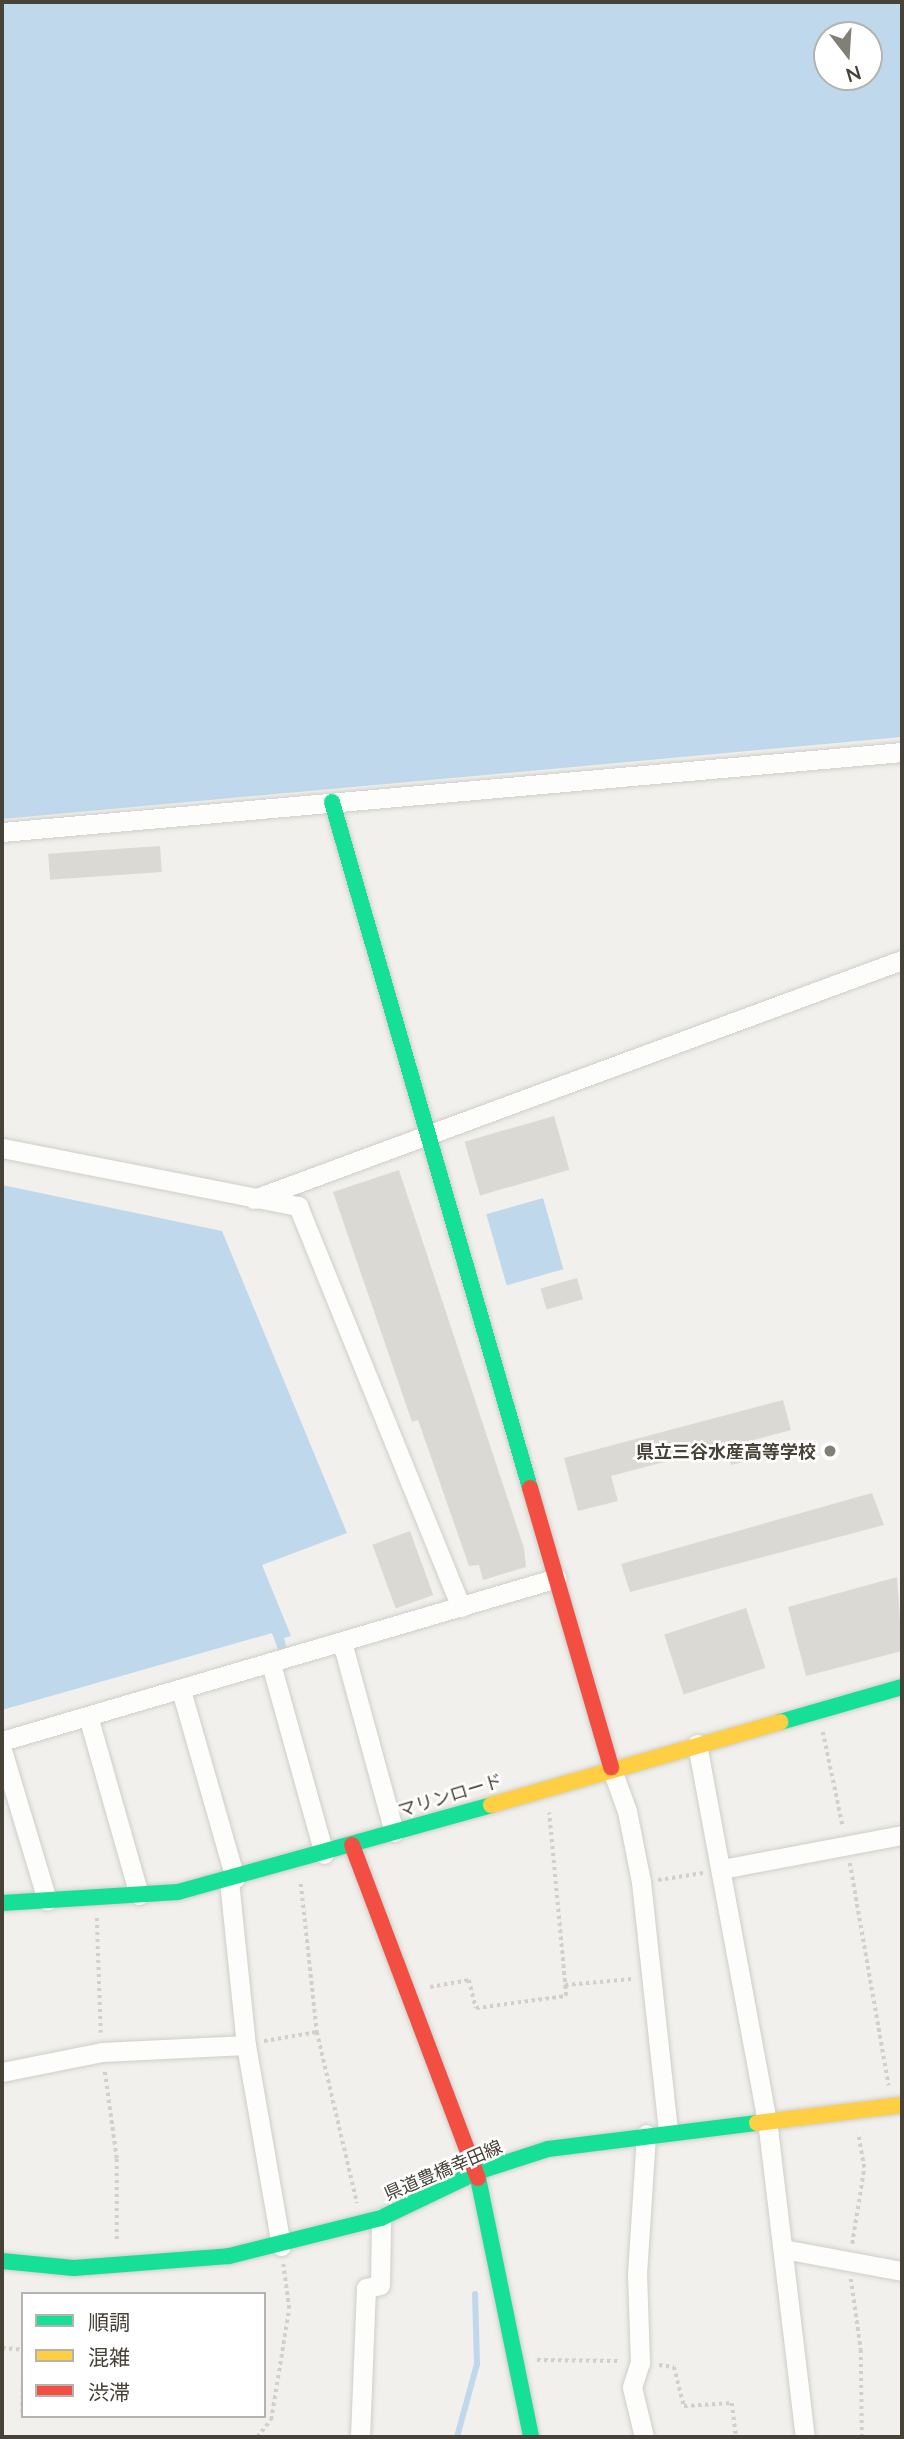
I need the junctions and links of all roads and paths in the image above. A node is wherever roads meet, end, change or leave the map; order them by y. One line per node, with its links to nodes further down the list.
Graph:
1 (902, 752): 2 (street)
2 (332, 802): 3 (street); 5 (street)
3 (2, 832)
4 (902, 960): 5 (street)
5 (427, 1135): 7 (street); 8 (street)
6 (2, 1148): 7 (street)
7 (253, 1199): 9 (street)
8 (557, 1578): 9 (street); 19 (street)
9 (461, 1606): 10 (street)
10 (342, 1642): 11 (street); 21 (street)
11 (271, 1664): 13 (street); 25 (street)
12 (902, 1687): 14 (street, マリンロード)
13 (181, 1690): 15 (street); 28 (street)
14 (818, 1710): 17 (street, マリンロード); 24 (path)
15 (88, 1716): 16 (street); 30 (street)
16 (2, 1741)
17 (697, 1744): 19 (street, マリンロード); 27 (street)
18 (2, 1750): 32 (street)
19 (611, 1767): 20 (street, マリンロード); 29 (street)
20 (547, 1786): 21 (street, マリンロード); 35 (path)
21 (394, 1832): 23 (street, マリンロード)
22 (902, 1835): 24 (street)
23 (352, 1845): 25 (street, マリンロード); 36 (street)
24 (847, 1846): 27 (street); 41 (path)
25 (324, 1854): 26 (street, マリンロード)
26 (299, 1861): 28 (street, マリンロード); 37 (path)
27 (722, 1870): 29 (path); 42 (street)
28 (232, 1879): 30 (street, マリンロード); 38 (street)
29 (641, 1882): 34 (street)
30 (139, 1895): 31 (street, マリンロード)
31 (97, 1897): 32 (street, マリンロード); 39 (path)
32 (47, 1900): 33 (street, マリンロード)
33 (2, 1903)
34 (653, 1978): 35 (path); 43 (street)
35 (565, 1985): 36 (path)
36 (408, 1992): 45 (street)
37 (317, 2032): 38 (path); 46 (path)
38 (246, 2045): 39 (street); 47 (street)
39 (102, 2052): 40 (street); 50 (path)
40 (2, 2072)
41 (897, 2106): 42 (street, 県道豊橋幸田線)
42 (767, 2120): 43 (street, 県道豊橋幸田線); 48 (street)
43 (668, 2131): 44 (street, 県道豊橋幸田線)
44 (646, 2134): 45 (street, 県道豊橋幸田線); 57 (street)
45 (477, 2172): 46 (street, 県道豊橋幸田線); 56 (street)
46 (372, 2220): 47 (street, 県道豊橋幸田線); 55 (street)
47 (281, 2246): 50 (street, 県道豊橋幸田線); 54 (path)
48 (783, 2249): 51 (street); 58 (street)
49 (5, 2265): 50 (street, 県道豊橋幸田線)
50 (117, 2265)
51 (902, 2271)
52 (2, 2348): 53 (path)
53 (21, 2350)
54 (257, 2437)
55 (360, 2437)
56 (531, 2437)
57 (644, 2437)
58 (805, 2437)

